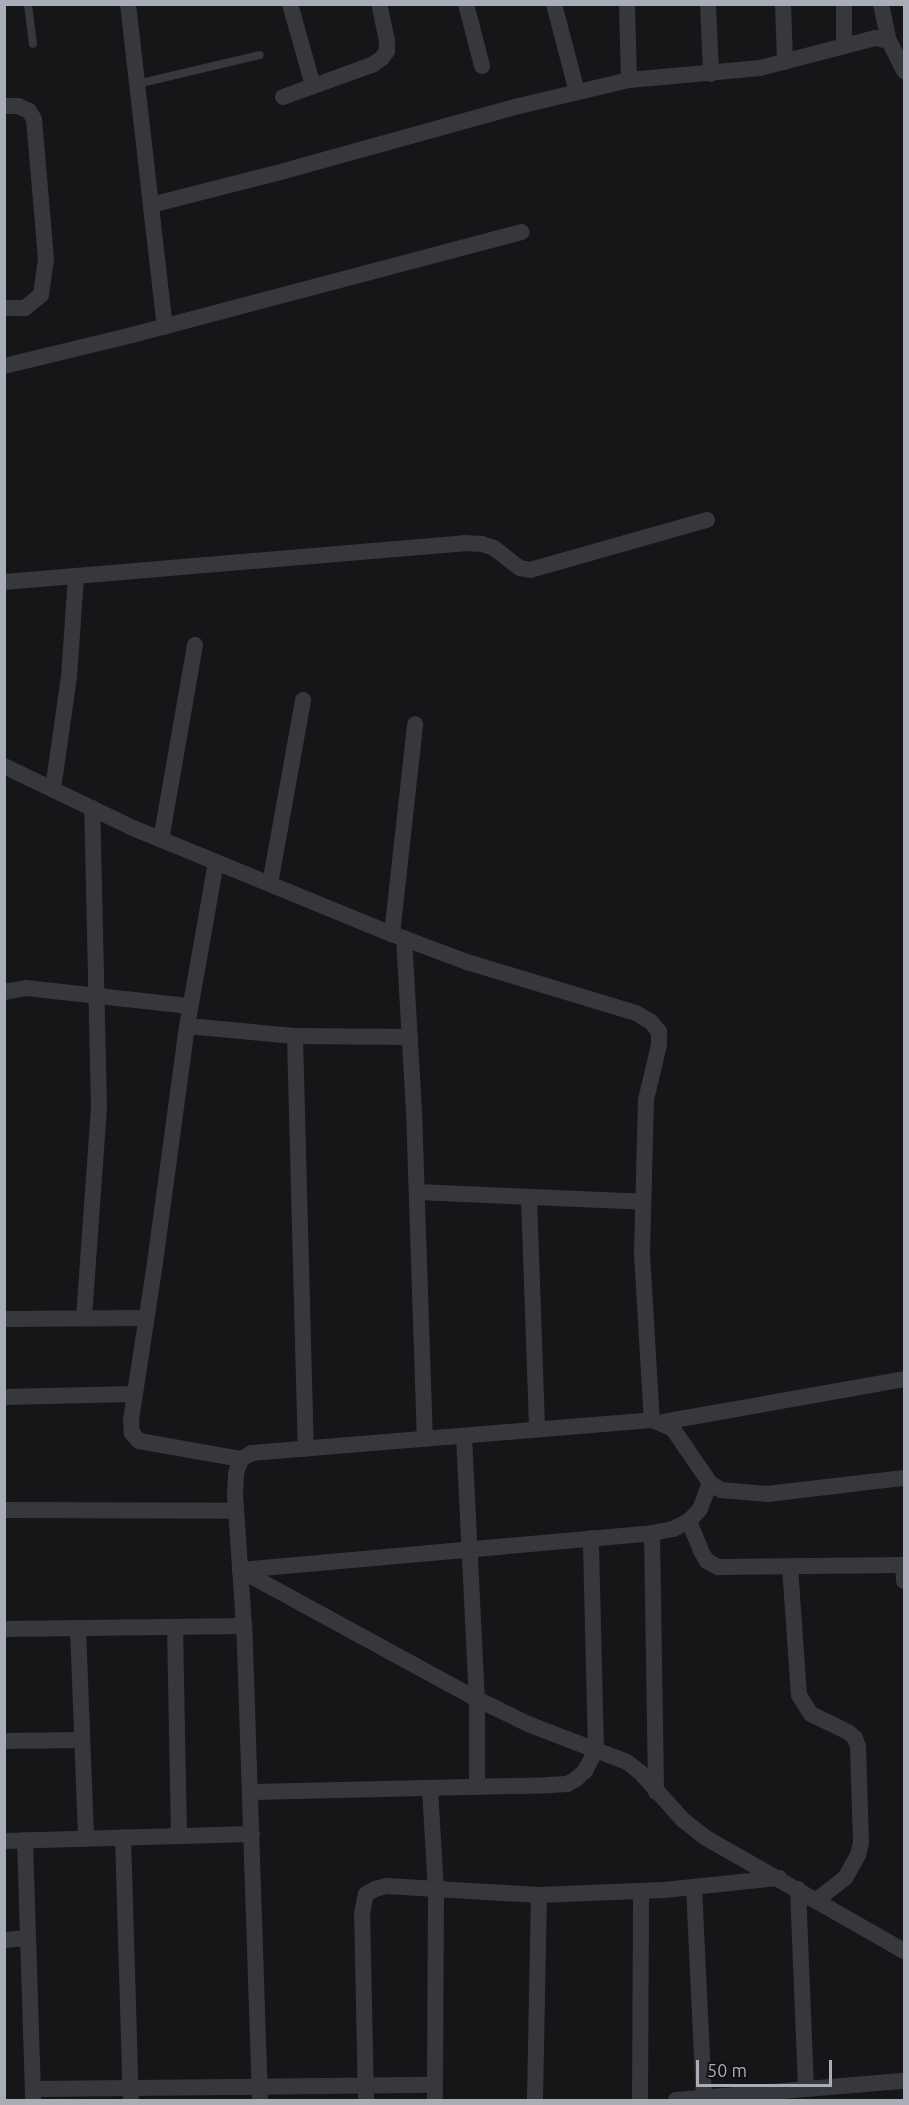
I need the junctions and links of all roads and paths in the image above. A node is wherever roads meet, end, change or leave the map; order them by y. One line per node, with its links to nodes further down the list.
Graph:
1 (28, 4): 13 (lane)
2 (128, 4): 21 (street)
3 (290, 4): 22 (street)
4 (379, 4): 22 (street)
5 (466, 4): 17 (street)
6 (554, 4): 23 (street)
7 (627, 4): 20 (street)
8 (708, 4): 19 (street)
9 (783, 4): 16 (street)
10 (844, 4): 14 (street)
11 (881, 4): 12 (street)
12 (889, 41): 14 (street); 18 (street)
13 (33, 44)
14 (844, 46): 16 (street)
15 (260, 55): 21 (lane)
16 (785, 62): 19 (street)
17 (482, 66)
18 (904, 71)
19 (711, 74): 20 (street)
20 (629, 80): 23 (street)
21 (137, 84): 26 (street)
22 (313, 86): 24 (street)
23 (577, 92): 26 (street)
24 (283, 97)
25 (4, 106): 28 (street)
26 (151, 205): 29 (street)
27 (522, 232): 29 (street)
28 (4, 308)
29 (165, 327): 30 (street)
30 (4, 366)
31 (707, 520): 32 (street)
32 (76, 576): 33 (street); 38 (street)
33 (4, 582)
34 (195, 645): 40 (street)
35 (303, 700): 42 (street)
36 (415, 724): 43 (street)
37 (4, 766): 38 (street)
38 (53, 789): 39 (street)
39 (92, 808): 40 (street); 45 (street)
40 (161, 840): 41 (street)
41 (216, 862): 42 (street); 46 (street)
42 (270, 884): 43 (street)
43 (398, 936): 49 (street); 52 (street)
44 (4, 992): 45 (street)
45 (97, 996): 46 (street); 53 (street)
46 (190, 1006): 47 (street)
47 (187, 1026): 48 (street); 54 (street)
48 (295, 1036): 49 (street); 63 (street)
49 (410, 1038): 50 (street)
50 (417, 1192): 51 (street); 62 (street)
51 (530, 1197): 52 (street); 60 (street)
52 (643, 1202): 59 (street)
53 (84, 1317): 54 (street); 55 (street)
54 (146, 1318): 57 (street)
55 (4, 1319)
56 (904, 1379): 59 (street)
57 (134, 1394): 58 (street); 64 (street)
58 (4, 1397)
59 (657, 1421): 60 (street); 66 (street)
60 (537, 1429): 61 (street)
61 (464, 1436): 62 (street); 72 (street)
62 (425, 1439): 63 (street)
63 (306, 1449): 64 (street)
64 (241, 1460): 68 (street)
65 (904, 1478): 66 (street)
66 (710, 1483): 69 (street)
67 (4, 1510): 68 (street)
68 (236, 1511): 74 (street)
69 (689, 1521): 70 (street); 73 (street)
70 (652, 1533): 71 (street); 87 (street)
71 (591, 1538): 72 (street); 83 (street)
72 (471, 1549): 74 (street); 80 (street)
73 (790, 1567): 75 (street); 100 (street)
74 (240, 1570): 76 (street); 80 (street)
75 (904, 1570)
76 (244, 1626): 77 (street); 86 (street)
77 (175, 1627): 78 (street); 89 (street)
78 (78, 1628): 79 (street); 81 (street)
79 (4, 1629)
80 (477, 1699): 83 (street); 84 (street)
81 (82, 1740): 82 (street); 91 (street)
82 (4, 1741)
83 (596, 1750): 84 (street); 87 (street)
84 (477, 1787): 85 (street)
85 (430, 1788): 86 (street); 97 (street)
86 (250, 1792): 88 (street)
87 (656, 1792): 94 (street)
88 (252, 1834): 89 (street); 109 (street)
89 (179, 1836): 90 (street)
90 (123, 1837): 91 (street); 108 (street)
91 (86, 1839): 92 (street)
92 (26, 1840): 93 (street); 101 (street)
93 (4, 1841)
94 (779, 1878): 95 (street); 96 (street)
95 (694, 1887): 98 (street); 112 (street)
96 (798, 1889): 100 (street); 105 (street)
97 (436, 1891): 99 (street); 106 (street); 107 (street)
98 (641, 1891): 99 (street); 114 (street)
99 (538, 1895): 113 (street)
100 (817, 1900): 103 (street)
101 (28, 1938): 102 (street); 110 (street)
102 (4, 1940)
103 (904, 1951)
104 (904, 2082): 105 (street)
105 (806, 2089): 111 (street)
106 (366, 2093): 107 (street); 109 (street)
107 (435, 2093)
108 (131, 2094): 109 (street); 110 (street)
109 (261, 2094)
110 (33, 2095)
111 (779, 2096): 112 (street)
112 (704, 2098): 115 (street)
113 (535, 2100)
114 (640, 2100)
115 (676, 2100)

